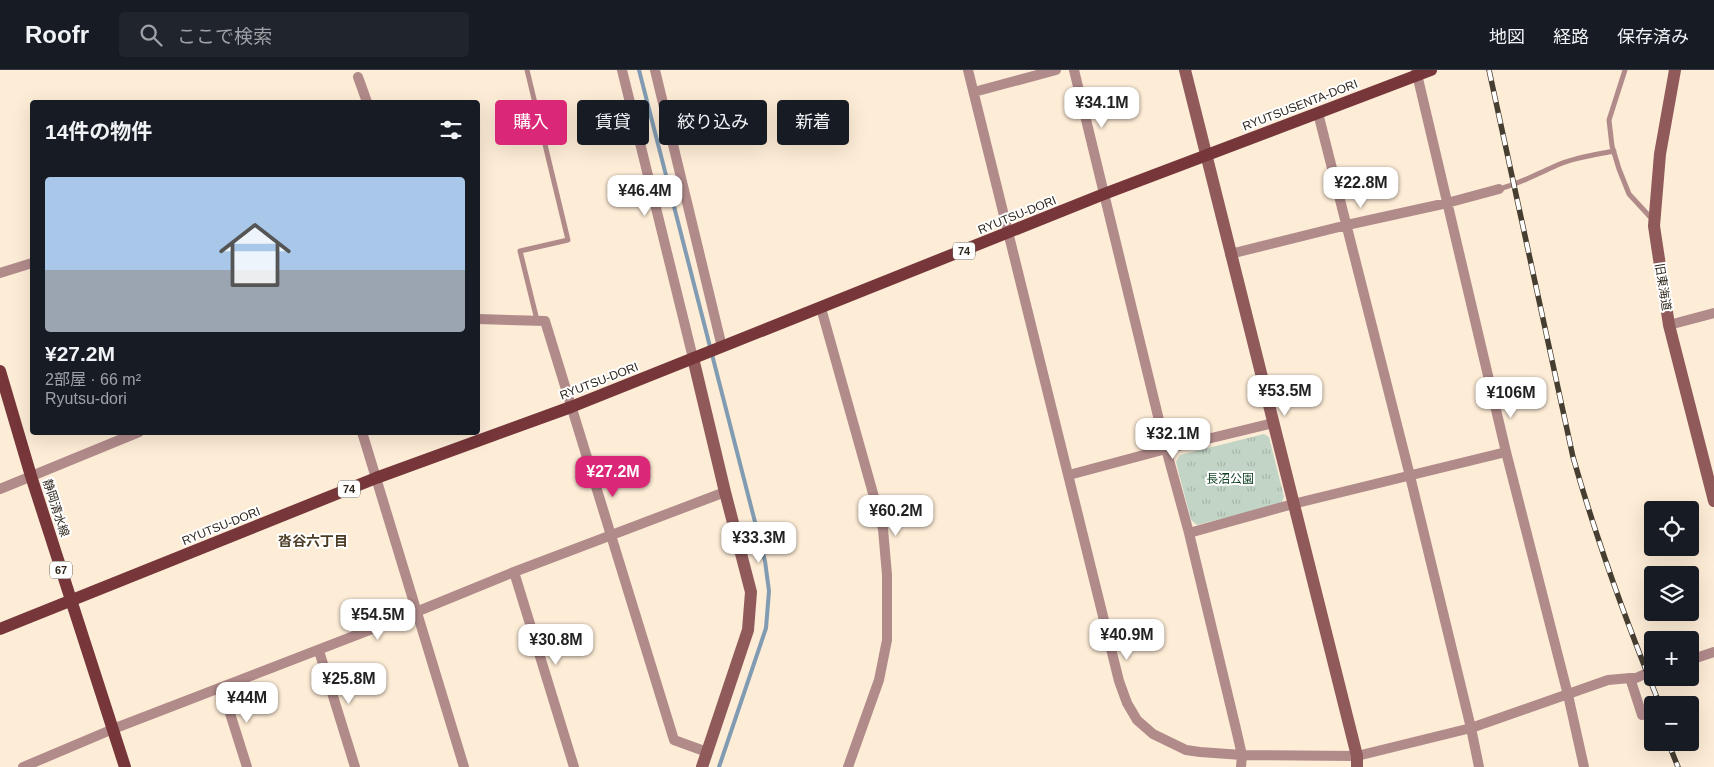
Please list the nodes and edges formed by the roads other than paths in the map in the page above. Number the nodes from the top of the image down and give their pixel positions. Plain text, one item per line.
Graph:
1 (527, 70) edge
2 (622, 70) edge
3 (655, 70) edge
4 (968, 70) edge
5 (1056, 70) edge
6 (1074, 70) edge
7 (1185, 70) edge
8 (1432, 70) edge
9 (1625, 70) edge
10 (1674, 70) edge
11 (1416, 73) edge
12 (358, 77) dead end
13 (974, 92) junction
14 (365, 100) edge
15 (1318, 113) junction
16 (1614, 151) junction
17 (1207, 155) junction
18 (1499, 189) joint
19 (1104, 194) junction
20 (1447, 203) junction
21 (1654, 222) junction
22 (1347, 225) junction
23 (1008, 234) junction
24 (1230, 254) junction
25 (30, 264) edge
26 (0, 273) edge
27 (821, 308) junction
28 (1714, 313) edge
29 (480, 319) edge
30 (537, 320) junction
31 (1669, 325) junction
32 (722, 347) junction
33 (696, 357) junction
34 (0, 371) edge
35 (571, 407) junction
36 (1273, 424) junction
37 (132, 435) edge
38 (363, 435) edge
39 (1166, 449) junction
40 (1506, 452) junction
41 (1710, 467) edge
42 (1069, 475) junction
43 (31, 476) junction
44 (1410, 476) junction
45 (376, 478) junction
46 (0, 489) edge
47 (725, 492) junction
48 (1714, 501) edge
49 (1293, 504) junction
50 (1189, 533) junction
51 (611, 536) junction
52 (514, 572) junction
53 (70, 601) junction
54 (416, 612) junction
55 (0, 629) edge
56 (319, 650) junction
57 (1714, 652) edge
58 (1699, 657) edge
59 (1644, 675) edge
60 (1630, 678) junction
61 (222, 688) junction
62 (1568, 695) junction
63 (1642, 715) dead end
64 (1471, 728) junction
65 (113, 729) junction
66 (707, 752) junction
67 (1242, 755) junction
68 (1357, 761) edge
69 (23, 767) edge
70 (125, 767) edge
71 (247, 767) edge
72 (355, 767) edge
73 (464, 767) edge
74 (574, 767) edge
75 (702, 767) edge
76 (848, 767) edge
77 (1241, 767) edge
78 (1479, 767) edge
79 (1584, 767) edge

1 - 30 lane
2 - 33 street
3 - 32 street
4 - 13 street
5 - 13 street
6 - 19 street
7 - 17 street
8 - 11 main road, RYUTSUSENTA-DORI / 74
9 - 16 lane
10 - 21 street, 旧東海道
11 - 15 main road, RYUTSUSENTA-DORI / 74
11 - 20 street
12 - 14 street
13 - 23 street
15 - 17 main road, RYUTSUSENTA-DORI / 74
15 - 22 street
16 - 18 lane
16 - 21 lane
17 - 19 main road, RYUTSU-DORI / 74
17 - 24 street
18 - 20 street
19 - 23 main road, RYUTSU-DORI / 74
19 - 39 street
20 - 22 street
20 - 40 street
21 - 31 street, 旧東海道
22 - 24 street
22 - 44 street
23 - 27 main road, RYUTSU-DORI / 74
23 - 42 street
24 - 36 street
25 - 26 street
27 - 32 main road, RYUTSU-DORI / 74
27 - 76 street
28 - 31 street
29 - 30 street
30 - 35 street
31 - 41 street, 旧東海道
32 - 33 main road, RYUTSU-DORI / 74
33 - 35 main road, RYUTSU-DORI / 74
33 - 47 street
34 - 43 main road, 静岡清水線 / 67
35 - 45 main road, RYUTSU-DORI / 74
35 - 51 street
36 - 39 street
36 - 49 street
37 - 43 street
38 - 45 street
39 - 42 street
39 - 50 street
40 - 44 street
40 - 62 street
41 - 48 street, 旧東海道
42 - 67 street
43 - 46 street
43 - 53 main road, 静岡清水線 / 67
44 - 49 street
44 - 64 street
45 - 53 main road, RYUTSU-DORI / 74
45 - 54 street
47 - 51 street
47 - 66 street
49 - 50 street
49 - 68 street
50 - 67 street
51 - 52 street
51 - 66 street
52 - 54 street
52 - 74 street
53 - 55 main road, RYUTSU-DORI / 74
53 - 65 main road, 静岡清水線 / 67
54 - 56 street
54 - 73 street
56 - 61 street
56 - 72 street
57 - 58 street
59 - 60 street
60 - 62 street
60 - 63 street
61 - 65 street
61 - 71 street
62 - 64 street
62 - 79 street
64 - 68 street
64 - 78 street
65 - 69 street
65 - 70 main road, 静岡清水線 / 67
66 - 75 street
67 - 68 street
67 - 77 street

